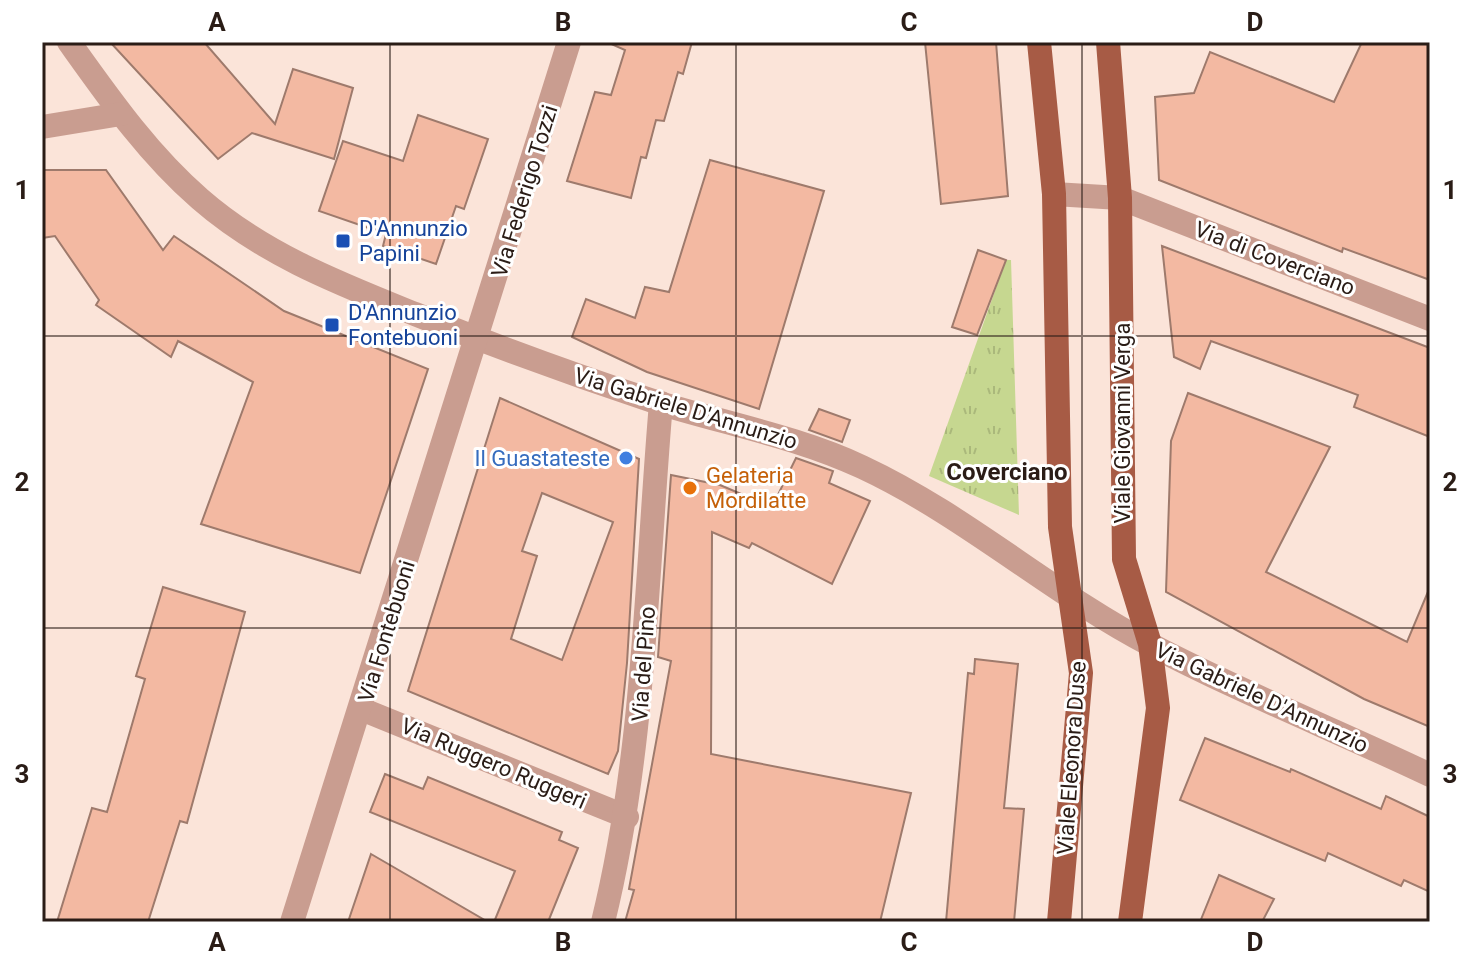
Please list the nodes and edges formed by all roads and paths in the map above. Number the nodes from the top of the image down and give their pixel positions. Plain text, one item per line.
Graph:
1 (69, 42) edge
2 (569, 42) edge
3 (1039, 42) edge
4 (1108, 42) edge
5 (121, 114) junction
6 (42, 127) edge
7 (1054, 194) junction
8 (1120, 198) junction
9 (1430, 319) edge
10 (477, 339) junction
11 (661, 403) junction
12 (1070, 594) junction
13 (1150, 644) junction
14 (361, 709) junction
15 (1430, 775) edge
16 (627, 817) junction
17 (292, 922) edge
18 (603, 922) edge
19 (1059, 922) edge
20 (1130, 922) edge

1 - 5 street, Via Gabriele D'Annunzio
2 - 10 street, Via Federigo Tozzi
3 - 7 main road
4 - 8 main road, Viale Giovanni Verga
5 - 6 street
5 - 10 street, Via Gabriele D'Annunzio
7 - 8 street
7 - 12 main road
8 - 9 street, Via di Coverciano
8 - 13 main road, Viale Giovanni Verga
10 - 11 street, Via Gabriele D'Annunzio
10 - 14 street, Via Fontebuoni
11 - 12 street, Via Gabriele D'Annunzio
11 - 16 street, Via del Pino
12 - 13 street, Via Gabriele D'Annunzio
12 - 19 main road, Viale Eleonora Duse
13 - 15 street, Via Gabriele D'Annunzio
13 - 20 main road
14 - 16 street, Via Ruggero Ruggeri
14 - 17 street, Via Fontebuoni
16 - 18 street, Via del Pino

